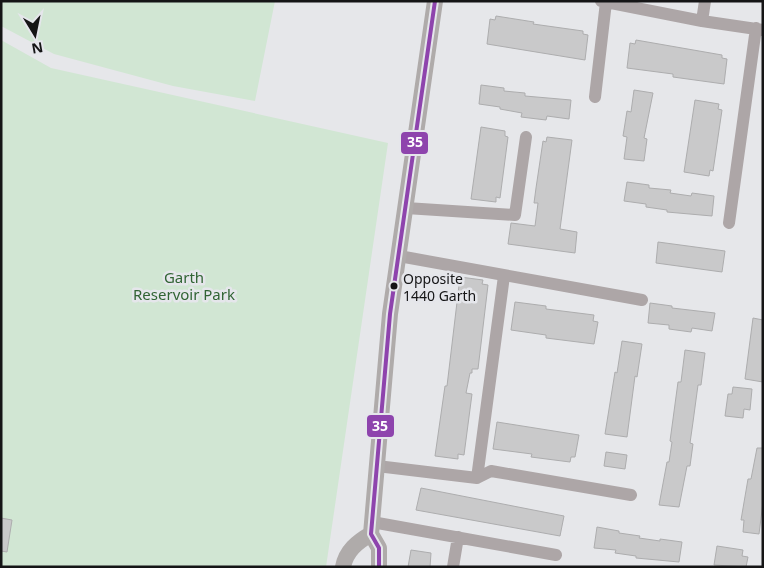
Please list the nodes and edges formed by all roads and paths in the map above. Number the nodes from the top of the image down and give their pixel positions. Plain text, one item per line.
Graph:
1 (435, 1) edge
2 (705, 1) edge
3 (603, 2) edge
4 (702, 21) junction
5 (759, 29) edge
6 (595, 97) dead end
7 (526, 136) dead end
8 (406, 208) junction
9 (729, 223) dead end
10 (398, 256) junction
11 (504, 276) junction
12 (642, 300) dead end
13 (377, 466) junction
14 (477, 478) junction
15 (630, 495) dead end
16 (371, 528) junction
17 (458, 537) junction
18 (556, 555) dead end
19 (343, 567) edge
20 (379, 567) edge
21 (453, 567) edge

1 - 8 main road
2 - 4 street
3 - 4 street
3 - 6 street
4 - 5 street
5 - 9 street
7 - 8 street
8 - 10 main road
10 - 11 street
10 - 13 main road
11 - 12 street
11 - 14 street
13 - 14 street
13 - 16 main road
14 - 15 street
16 - 17 street
16 - 19 main road
16 - 20 main road
17 - 18 street
17 - 21 street

